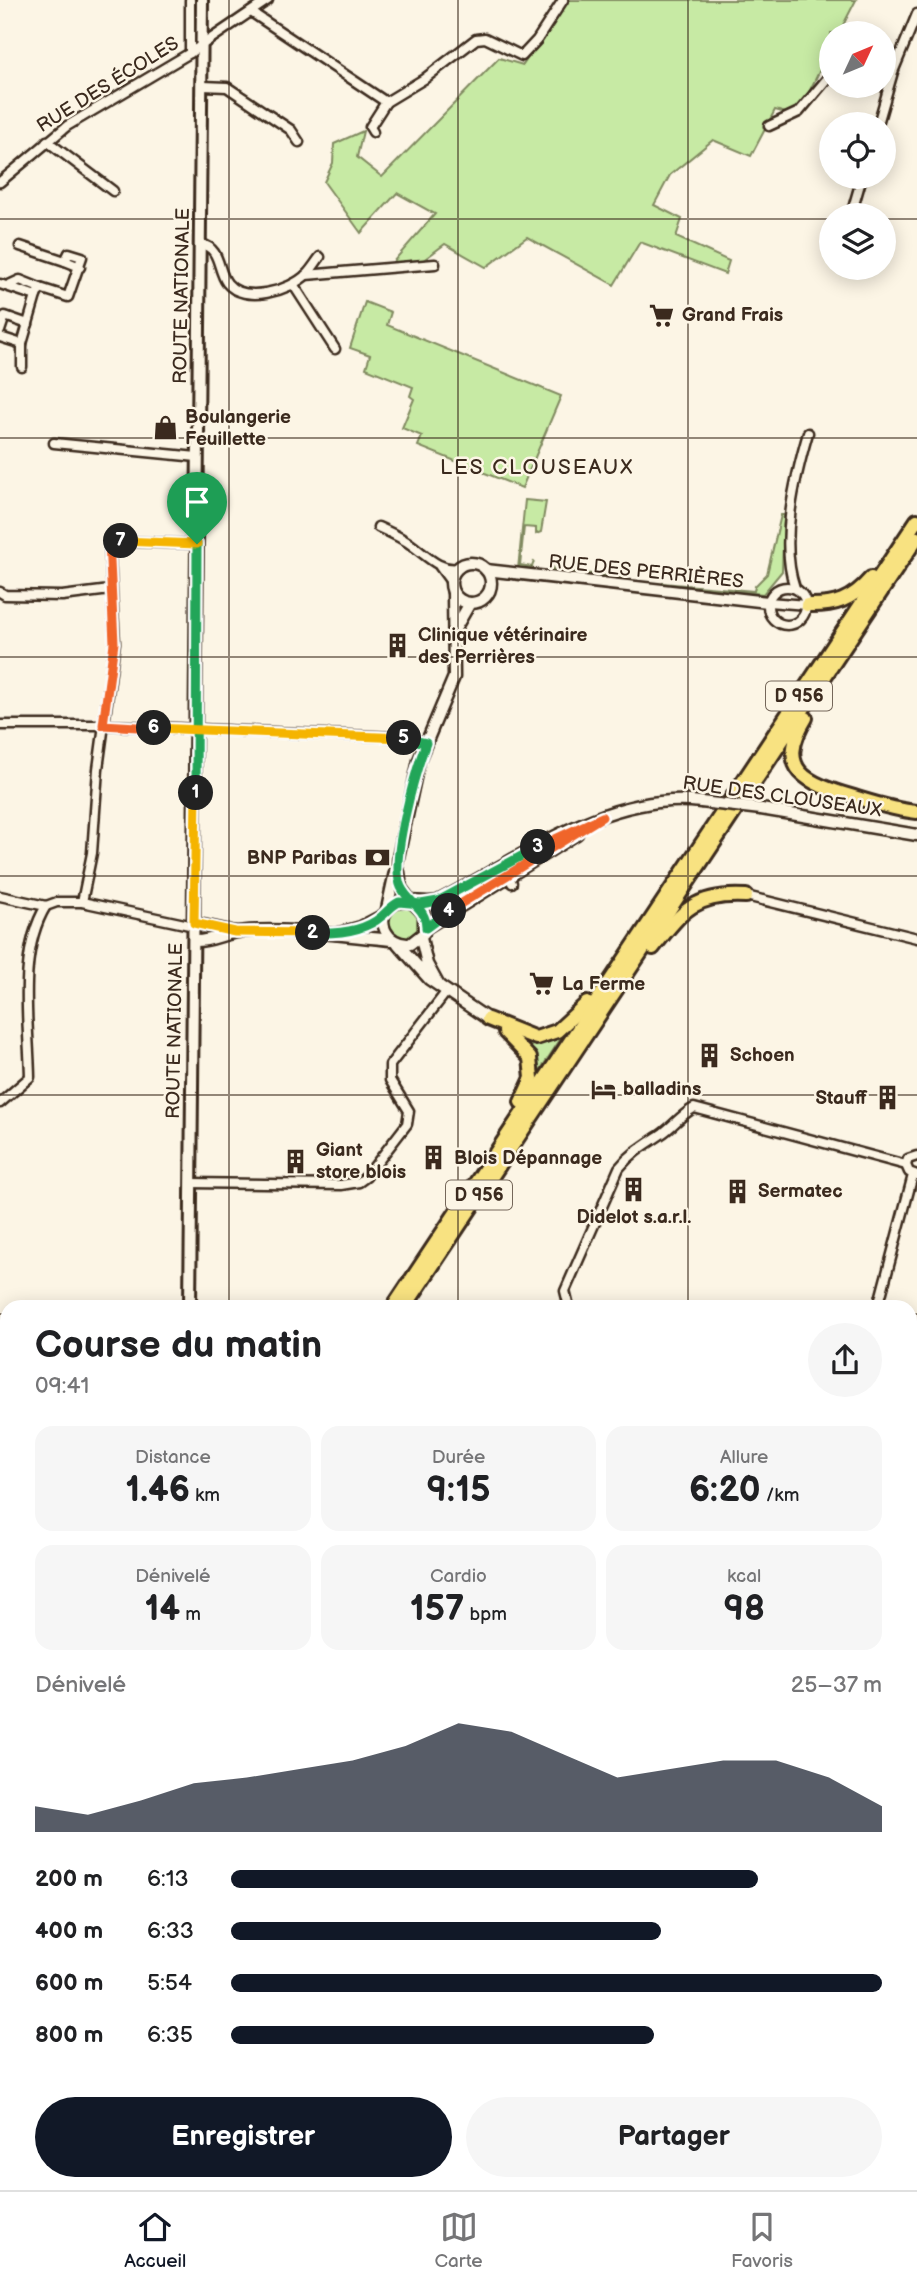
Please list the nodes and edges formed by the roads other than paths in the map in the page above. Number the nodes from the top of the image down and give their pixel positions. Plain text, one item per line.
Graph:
1 (190, 0) edge
2 (202, 0) edge
3 (268, 0) edge
4 (563, 0) edge
5 (251, 12) junction
6 (917, 14) edge
7 (202, 44) junction
8 (191, 53) junction
9 (896, 57) edge
10 (203, 86) junction
11 (819, 88) edge
12 (386, 102) junction
13 (769, 126) dead end
14 (373, 132) dead end
15 (47, 141) junction
16 (299, 142) dead end
17 (0, 182) edge
18 (113, 191) dead end
19 (201, 244) junction
20 (20, 246) dead end
21 (320, 257) dead end
22 (435, 264) dead end
23 (306, 275) junction
24 (293, 284) junction
25 (3, 285) edge
26 (38, 292) junction
27 (28, 324) junction
28 (0, 331) edge
29 (0, 337) edge
30 (22, 344) junction
31 (335, 349) dead end
32 (22, 367) dead end
33 (808, 433) dead end
34 (54, 443) dead end
35 (197, 457) junction
36 (917, 520) edge
37 (378, 527) dead end
38 (913, 535) edge
39 (197, 544) junction
40 (438, 564) junction
41 (789, 565) junction
42 (459, 568) junction
43 (486, 570) junction
44 (519, 576) junction
45 (491, 586) junction
46 (452, 587) junction
47 (781, 587) junction
48 (795, 588) junction
49 (110, 590) junction
50 (0, 592) edge
51 (470, 603) junction
52 (768, 603) junction
53 (807, 605) junction
54 (454, 633) junction
55 (811, 696) junction
56 (0, 725) edge
57 (103, 725) junction
58 (197, 731) junction
59 (426, 743) junction
60 (917, 812) edge
61 (917, 835) edge
62 (398, 867) junction
63 (513, 872) junction
64 (0, 896) edge
65 (746, 896) joint
66 (82, 902) junction
67 (413, 903) junction
68 (47, 906) junction
69 (386, 913) junction
70 (652, 918) junction
71 (194, 925) junction
72 (235, 932) junction
73 (423, 933) junction
74 (336, 934) junction
75 (917, 938) edge
76 (194, 941) junction
77 (394, 942) junction
78 (444, 989) junction
79 (608, 1002) junction
80 (488, 1019) junction
81 (0, 1104) edge
82 (506, 1136) junction
83 (917, 1156) edge
84 (906, 1165) junction
85 (915, 1175) edge
86 (191, 1183) junction
87 (190, 1300) edge
88 (398, 1300) edge
89 (410, 1300) edge
90 (567, 1300) edge
91 (880, 1300) edge

1 - 8 street
2 - 7 main road, ROUTE NATIONALE
3 - 5 street, RUE DES ÉCOLES
4 - 12 street
5 - 7 street, RUE DES ÉCOLES
5 - 12 street
6 - 9 street
7 - 8 street, RUE DES ÉCOLES
7 - 10 main road, ROUTE NATIONALE
8 - 15 street, RUE DES ÉCOLES
10 - 16 street
10 - 19 main road, ROUTE NATIONALE
11 - 13 street
12 - 14 street
15 - 17 street, RUE DES ÉCOLES
15 - 18 street
19 - 24 street
19 - 35 main road, ROUTE NATIONALE
20 - 26 street
21 - 23 street
22 - 23 street
23 - 24 street
24 - 31 street
25 - 26 street
26 - 27 street
27 - 28 street
27 - 30 street
29 - 30 street
30 - 32 street
33 - 41 street
34 - 35 street
35 - 39 main road, ROUTE NATIONALE
36 - 38 highway, D 956
37 - 40 street
38 - 53 highway
38 - 55 highway, D 956
38 - 70 highway, D 956
39 - 49 street
39 - 58 main road, ROUTE NATIONALE
40 - 42 street
40 - 46 street
41 - 47 street
41 - 48 street
42 - 43 street
42 - 46 street
43 - 44 street, RUE DES PERRIÈRES
43 - 45 street
44 - 45 street, RUE DES PERRIÈRES
44 - 52 street, RUE DES PERRIÈRES
45 - 51 street
46 - 51 street
46 - 54 street
47 - 48 street
47 - 52 street
48 - 53 street
49 - 50 street
49 - 57 street
51 - 54 street
52 - 53 street
52 - 53 street
54 - 59 street
55 - 60 highway, D 956
55 - 79 highway, D 956
56 - 57 street
57 - 58 street
57 - 66 street
58 - 59 street
58 - 71 main road, ROUTE NATIONALE
59 - 62 street
61 - 63 street, RUE DES CLOUSEAUX, bridge
62 - 67 street
62 - 69 street
63 - 67 street, RUE DES CLOUSEAUX
63 - 73 street, RUE DES CLOUSEAUX
64 - 68 street
65 - 75 street
65 - 79 highway, D 956
66 - 68 street
66 - 71 street
67 - 69 street
67 - 73 street
68 - 81 street
69 - 74 street
69 - 77 street
70 - 80 highway, D 956
70 - 82 highway, D 956
71 - 72 street
71 - 76 main road, ROUTE NATIONALE
72 - 74 street
72 - 76 street
73 - 77 street
73 - 78 street
74 - 77 street
76 - 86 main road, ROUTE NATIONALE
77 - 78 street
78 - 80 street
78 - 86 street
79 - 89 highway, D 956
80 - 82 highway, D 956
82 - 88 highway, D 956
83 - 84 street
84 - 85 street
84 - 90 street
85 - 91 street
86 - 87 main road, ROUTE NATIONALE

